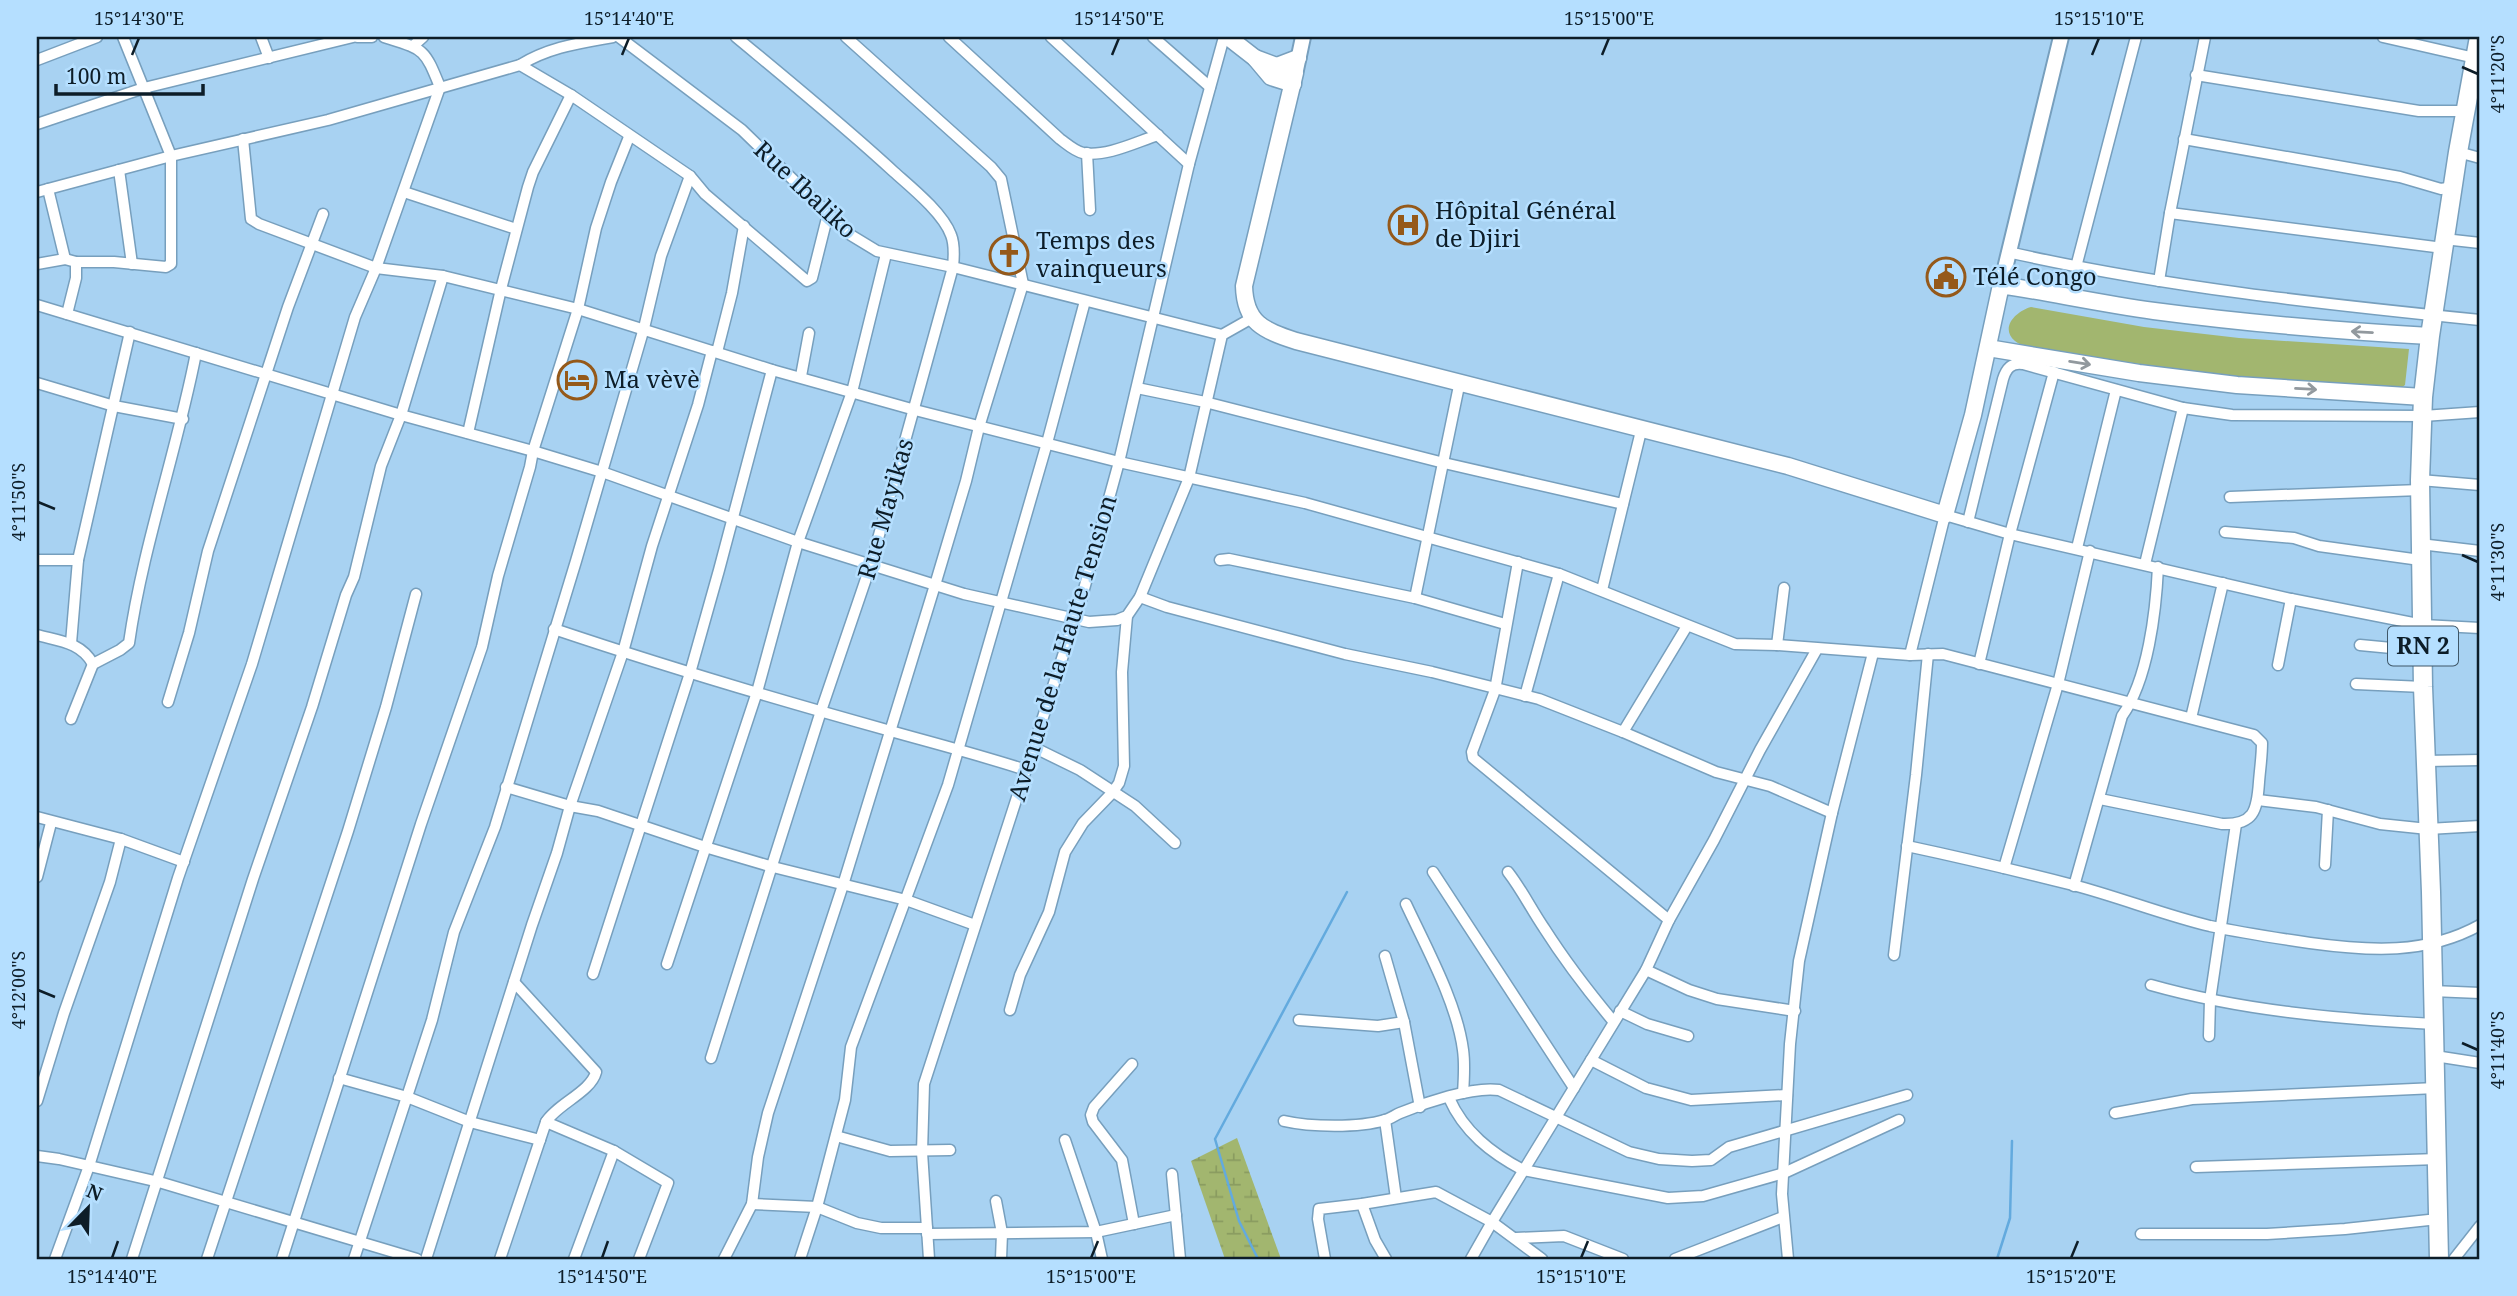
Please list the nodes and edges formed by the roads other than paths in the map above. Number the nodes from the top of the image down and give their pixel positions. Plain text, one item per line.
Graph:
1 (97, 37) edge
2 (123, 37) edge
3 (261, 37) edge
4 (355, 37) edge
5 (372, 37) edge
6 (384, 37) edge
7 (423, 37) edge
8 (613, 37) edge
9 (619, 37) edge
10 (736, 37) edge
11 (846, 37) edge
12 (949, 37) edge
13 (1051, 37) edge
14 (1153, 37) edge
15 (1226, 37) edge
16 (1303, 37) edge
17 (2061, 37) edge
18 (2136, 37) edge
19 (2204, 37) edge
20 (2383, 37) edge
21 (2479, 37) edge
22 (596, 38) edge
23 (413, 46) junction
24 (268, 58) junction
25 (2475, 58) junction
26 (37, 60) edge
27 (520, 65) junction
28 (1274, 72) junction
29 (1296, 72) junction
30 (2196, 75) junction
31 (440, 87) junction
32 (1210, 87) junction
33 (2475, 87) edge
34 (144, 88) junction
35 (570, 95) junction
36 (2466, 111) junction
37 (1287, 112) junction
38 (37, 124) edge
39 (1158, 135) junction
40 (629, 137) junction
41 (243, 139) junction
42 (2184, 139) junction
43 (2458, 152) junction
44 (1087, 153) junction
45 (172, 156) junction
46 (2480, 158) edge
47 (1189, 164) junction
48 (119, 170) junction
49 (690, 176) junction
50 (2453, 187) junction
51 (48, 189) junction
52 (37, 192) edge
53 (404, 192) junction
54 (1090, 210) dead end
55 (2170, 213) junction
56 (323, 214) dead end
57 (828, 214) junction
58 (744, 226) junction
59 (516, 229) junction
60 (313, 243) junction
61 (2480, 243) edge
62 (2444, 244) junction
63 (2008, 252) junction
64 (886, 254) junction
65 (65, 259) junction
66 (76, 262) junction
67 (37, 264) edge
68 (132, 264) junction
69 (953, 267) junction
70 (2076, 267) junction
71 (376, 268) junction
72 (443, 276) junction
73 (2159, 281) junction
74 (1023, 284) junction
75 (2001, 285) junction
76 (501, 289) junction
77 (1084, 301) junction
78 (37, 305) edge
79 (578, 309) junction
80 (67, 314) junction
81 (2433, 315) junction
82 (1153, 317) junction
83 (1252, 318) junction
84 (2480, 320) edge
85 (644, 328) junction
86 (130, 332) junction
87 (809, 333) dead end
88 (1222, 335) junction
89 (2430, 336) junction
90 (1988, 348) junction
91 (714, 352) junction
92 (196, 354) junction
93 (772, 370) junction
94 (2054, 372) junction
95 (265, 375) junction
96 (801, 376) junction
97 (1460, 382) junction
98 (37, 383) edge
99 (1137, 388) junction
100 (2116, 390) junction
101 (852, 392) junction
102 (332, 394) junction
103 (2423, 397) junction
104 (1205, 402) junction
105 (114, 406) junction
106 (2183, 408) junction
107 (915, 410) junction
108 (2480, 412) edge
109 (401, 415) junction
110 (2423, 416) junction
111 (183, 419) junction
112 (979, 427) junction
113 (1642, 428) junction
114 (468, 433) junction
115 (1047, 443) junction
116 (533, 451) junction
117 (1119, 462) junction
118 (1444, 463) junction
119 (602, 472) junction
120 (1189, 478) junction
121 (2420, 485) junction
122 (2480, 485) edge
123 (668, 497) junction
124 (2230, 497) dead end
125 (1623, 504) junction
126 (1945, 515) junction
127 (733, 519) junction
128 (1968, 522) junction
129 (2225, 532) dead end
130 (2010, 534) junction
131 (1429, 538) junction
132 (799, 542) junction
133 (2077, 548) junction
134 (2090, 551) junction
135 (2480, 551) edge
136 (2420, 552) junction
137 (37, 560) edge
138 (78, 560) junction
139 (1220, 560) dead end
140 (1518, 562) junction
141 (871, 564) junction
142 (2145, 564) junction
143 (2158, 568) junction
144 (1559, 573) junction
145 (2223, 583) junction
146 (935, 584) junction
147 (1784, 588) dead end
148 (1602, 590) junction
149 (416, 594) dead end
150 (1140, 597) junction
151 (1415, 598) junction
152 (2291, 599) junction
153 (999, 602) junction
154 (1127, 616) junction
155 (1074, 620) junction
156 (1505, 624) junction
157 (2423, 625) junction
158 (1687, 626) junction
159 (2480, 628) edge
160 (554, 629) junction
161 (37, 635) edge
162 (71, 643) junction
163 (1777, 645) junction
164 (2360, 645) dead end
165 (1817, 649) junction
166 (2423, 651) junction
167 (623, 652) junction
168 (1873, 653) junction
169 (1927, 654) junction
170 (1910, 655) junction
171 (93, 664) junction
172 (1979, 664) junction
173 (2278, 665) dead end
174 (690, 673) junction
175 (2058, 684) junction
176 (2356, 684) dead end
177 (2423, 687) junction
178 (1495, 690) junction
179 (757, 692) junction
180 (1525, 696) junction
181 (168, 702) dead end
182 (2132, 702) junction
183 (821, 711) junction
184 (2191, 718) junction
185 (71, 719) dead end
186 (889, 731) junction
187 (1623, 732) junction
188 (1033, 747) junction
189 (958, 748) junction
190 (2480, 760) edge
191 (2426, 761) junction
192 (1026, 770) junction
193 (1745, 779) junction
194 (506, 787) junction
195 (1112, 793) junction
196 (2100, 799) junction
197 (2258, 800) junction
198 (570, 806) junction
199 (2328, 810) junction
200 (1832, 813) junction
201 (37, 817) edge
202 (51, 822) junction
203 (2236, 824) junction
204 (641, 826) junction
205 (2480, 826) edge
206 (2428, 829) junction
207 (121, 839) junction
208 (1175, 843) dead end
209 (1907, 846) junction
210 (705, 847) junction
211 (184, 862) junction
212 (2325, 865) dead end
213 (773, 867) junction
214 (2004, 868) junction
215 (1433, 872) dead end
216 (1508, 872) dead end
217 (37, 877) edge
218 (843, 885) junction
219 (2074, 886) junction
220 (906, 900) junction
221 (1406, 904) dead end
222 (1669, 920) junction
223 (975, 925) junction
224 (2480, 925) edge
225 (2221, 928) junction
226 (2432, 945) junction
227 (1894, 955) dead end
228 (1385, 956) dead end
229 (667, 964) dead end
230 (1646, 970) junction
231 (593, 974) dead end
232 (514, 982) junction
233 (2151, 985) dead end
234 (2432, 991) junction
235 (2480, 993) edge
236 (2210, 1000) junction
237 (1010, 1010) dead end
238 (1795, 1011) junction
239 (1620, 1012) junction
240 (1299, 1020) dead end
241 (1613, 1021) junction
242 (1404, 1022) junction
243 (2434, 1024) junction
244 (1688, 1036) dead end
245 (2209, 1036) dead end
246 (2435, 1056) junction
247 (711, 1058) dead end
248 (1591, 1060) junction
249 (2480, 1063) edge
250 (1132, 1064) dead end
251 (339, 1078) junction
252 (1574, 1088) junction
253 (2435, 1088) junction
254 (1463, 1093) junction
255 (1787, 1094) junction
256 (1907, 1095) dead end
257 (407, 1097) junction
258 (1449, 1098) junction
259 (37, 1101) edge
260 (1420, 1107) junction
261 (2115, 1113) dead end
262 (1556, 1117) junction
263 (1385, 1120) junction
264 (1283, 1121) dead end
265 (1899, 1121) dead end
266 (470, 1122) junction
267 (546, 1122) junction
268 (1787, 1130) junction
269 (836, 1136) junction
270 (540, 1140) junction
271 (1065, 1140) dead end
272 (950, 1150) dead end
273 (614, 1152) junction
274 (922, 1152) junction
275 (37, 1156) edge
276 (2438, 1159) junction
277 (89, 1166) junction
278 (2196, 1167) dead end
279 (1523, 1170) junction
280 (1784, 1173) junction
281 (1172, 1174) dead end
282 (159, 1182) junction
283 (1396, 1198) junction
284 (996, 1201) dead end
285 (226, 1202) junction
286 (752, 1203) junction
287 (1362, 1204) junction
288 (817, 1207) junction
289 (1176, 1215) junction
290 (1783, 1217) junction
291 (2438, 1219) junction
292 (293, 1222) junction
293 (1492, 1222) junction
294 (1134, 1224) junction
295 (2480, 1226) edge
296 (927, 1231) junction
297 (1096, 1232) junction
298 (1002, 1233) junction
299 (2141, 1234) dead end
300 (1516, 1238) junction
301 (360, 1242) junction
302 (55, 1259) edge
303 (132, 1259) edge
304 (207, 1259) edge
305 (282, 1259) edge
306 (354, 1259) edge
307 (417, 1259) edge
308 (426, 1259) edge
309 (499, 1259) edge
310 (574, 1259) edge
311 (639, 1259) edge
312 (724, 1259) edge
313 (800, 1259) edge
314 (929, 1259) edge
315 (1001, 1259) edge
316 (1102, 1259) edge
317 (1180, 1259) edge
318 (1325, 1259) edge
319 (1386, 1259) edge
320 (1471, 1259) edge
321 (1542, 1259) edge
322 (1623, 1259) edge
323 (1675, 1259) edge
324 (1788, 1259) edge
325 (2439, 1259) edge
326 (2454, 1259) edge

1 - 26 street
2 - 34 street
3 - 24 street
4 - 5 street
4 - 24 street
6 - 23 street
7 - 23 street
8 - 22 street
9 - 57 street, Rue Ibaliko
10 - 69 street, Rue Mayikas
11 - 74 street
12 - 44 street
13 - 39 street
14 - 32 street
15 - 28 main road
15 - 32 street, Avenue de la Haute Tension
16 - 29 street
17 - 63 street
18 - 70 street
19 - 30 street
20 - 25 street
21 - 25 highway, RN 2
22 - 27 street
23 - 31 street
24 - 34 street
25 - 33 highway, RN 2
27 - 31 street
27 - 35 street
28 - 29 main road
28 - 29 main road
28 - 37 main road
29 - 37 main road
30 - 36 street
30 - 42 street
31 - 41 street
31 - 53 street
32 - 47 street, Avenue de la Haute Tension
33 - 36 highway, RN 2
34 - 38 street
34 - 45 street
35 - 40 street
35 - 59 street
36 - 43 highway, RN 2
37 - 83 main road
39 - 44 street
39 - 47 street
40 - 49 street
40 - 79 street
41 - 45 street
41 - 60 street
42 - 50 street
42 - 55 street
43 - 46 street
43 - 50 highway, RN 2
44 - 54 street
45 - 48 street
45 - 68 street
47 - 82 street, Avenue de la Haute Tension
48 - 51 street
48 - 68 street
49 - 58 street
49 - 85 street
50 - 62 highway, RN 2
51 - 52 street
51 - 65 street
53 - 59 street
53 - 71 street
55 - 62 street
55 - 73 street
56 - 60 street
57 - 58 street
57 - 64 street, Rue Ibaliko
58 - 91 street
59 - 76 street
60 - 71 street
60 - 95 street
61 - 62 street
62 - 81 highway, RN 2
63 - 70 street
63 - 75 street
64 - 69 street, Rue Ibaliko
64 - 101 street
65 - 66 street
65 - 67 street
66 - 68 street
66 - 80 street
69 - 74 street, Rue Ibaliko
69 - 107 street, Rue Mayikas
70 - 73 street
71 - 72 street
71 - 102 street
72 - 76 street
72 - 109 street
73 - 81 street
74 - 77 street, Rue Ibaliko
74 - 112 street
89 -> 75 main road
75 - 90 main road
76 - 79 street
76 - 114 street
77 - 82 street, Rue Ibaliko
77 - 115 street
78 - 80 street
79 - 85 street
79 - 116 street
80 - 86 street
81 - 84 street
81 - 89 highway, RN 2
82 - 88 street, Rue Ibaliko
82 - 99 street, Avenue de la Haute Tension
83 - 88 street
83 - 97 main road
85 - 91 street
85 - 119 street
86 - 92 street
86 - 105 street
87 - 96 street
88 - 104 street
89 - 103 highway, RN 2
90 -> 103 main road
90 - 126 main road
91 - 93 street
91 - 123 street
92 - 95 street
92 - 111 street
93 - 96 street
93 - 127 street
94 - 100 street
94 - 128 street
94 - 130 street
95 - 102 street
95 - 181 street
96 - 101 street
97 - 113 main road
97 - 118 street
98 - 105 street
99 - 104 street
99 - 117 street, Avenue de la Haute Tension
100 - 106 street
100 - 133 street
101 - 107 street
101 - 132 street
102 - 109 street
102 - 211 street
103 - 110 highway, RN 2
104 - 118 street
104 - 120 street
105 - 111 street
105 - 138 street
106 - 110 street
106 - 142 street
107 - 112 street
107 - 141 street, Rue Mayikas
108 - 110 street
109 - 114 street
109 - 282 street
110 - 121 highway, RN 2
111 - 171 street
112 - 115 street
112 - 146 street
113 - 125 street
113 - 126 main road
114 - 116 street
115 - 117 street
115 - 153 street
116 - 119 street
116 - 251 street
117 - 120 street
117 - 155 street, Avenue de la Haute Tension
118 - 125 street
118 - 131 street
119 - 123 street
119 - 160 street
120 - 131 street
120 - 150 street
121 - 122 street
121 - 124 street
121 - 136 highway, RN 2
123 - 127 street
123 - 167 street
125 - 148 street
126 - 128 street
126 - 170 street
127 - 132 street
127 - 174 street
128 - 130 street
129 - 136 street
130 - 133 street
130 - 172 street
131 - 140 street
131 - 151 street
132 - 141 street
132 - 179 street
133 - 134 street
134 - 142 street
134 - 175 street
135 - 136 street
136 - 157 highway, RN 2
137 - 138 street
138 - 162 street
139 - 151 street
140 - 144 street
140 - 156 street
141 - 146 street
141 - 183 street, Rue Mayikas
142 - 143 street
143 - 145 street
143 - 182 street
144 - 148 street
144 - 180 street
145 - 152 street
145 - 184 street
146 - 153 street
146 - 186 street
147 - 163 street
148 - 158 street
149 - 285 street
150 - 154 street
150 - 178 street
151 - 156 street
152 - 157 street
152 - 173 street
153 - 155 street
153 - 189 street
154 - 155 street
154 - 195 street
155 - 188 street, Avenue de la Haute Tension
156 - 178 street
157 - 159 street
157 - 166 highway, RN 2
158 - 163 street
158 - 187 street
160 - 167 street
160 - 194 street
161 - 162 street
162 - 171 street
163 - 165 street
164 - 166 street
165 - 168 street
165 - 193 street
166 - 177 highway, RN 2
167 - 174 street
167 - 198 street
168 - 170 street
168 - 200 street
169 - 170 street
169 - 172 street
169 - 209 street
171 - 185 street
172 - 175 street
174 - 179 street
174 - 204 street
175 - 182 street
175 - 214 street
176 - 177 street
177 - 191 highway, RN 2
178 - 180 street
178 - 222 street
179 - 183 street
179 - 210 street
180 - 187 street
182 - 184 street
182 - 196 street
183 - 186 street
183 - 213 street, Rue Mayikas
184 - 197 street
186 - 189 street
186 - 218 street
187 - 193 street
188 - 192 street, Avenue de la Haute Tension
188 - 195 street
189 - 192 street
189 - 220 street
190 - 191 street
191 - 206 highway, RN 2
192 - 223 street, Avenue de la Haute Tension
193 - 200 street
193 - 222 street
194 - 198 street
194 - 257 street
195 - 208 street
195 - 237 street
196 - 203 street
196 - 219 street
197 - 199 street
197 - 203 street
198 - 204 street
198 - 232 street
199 - 206 street
199 - 212 street
200 - 238 street
201 - 202 street
202 - 207 street
202 - 217 street
203 - 225 street
204 - 210 street
204 - 231 street
205 - 206 street
206 - 226 highway, RN 2
207 - 211 street
207 - 259 street
209 - 214 street
209 - 227 street
210 - 213 street
210 - 229 street
211 - 277 street
213 - 218 street
213 - 247 street, Rue Mayikas
214 - 219 street
215 - 252 street
216 - 241 street
218 - 220 street
218 - 286 street
219 - 225 street
220 - 223 street
220 - 269 street
221 - 254 street
222 - 230 street
223 - 274 street, Avenue de la Haute Tension
224 - 226 street
225 - 226 street
225 - 236 street
226 - 234 highway, RN 2
228 - 242 street
230 - 238 street
230 - 239 street
232 - 266 street
232 - 267 street
233 - 236 street
234 - 235 street
234 - 243 highway, RN 2
236 - 243 street
236 - 245 street
238 - 255 street
239 - 241 street
239 - 244 street
240 - 242 street
241 - 248 street
242 - 260 street
243 - 246 highway, RN 2
246 - 249 street
246 - 253 highway, RN 2
248 - 252 street
248 - 255 street
250 - 294 street
251 - 257 street
251 - 292 street
252 - 262 street
253 - 261 street
253 - 276 highway, RN 2
254 - 258 street
254 - 262 street
255 - 268 street
256 - 268 street
257 - 266 street
257 - 301 street
258 - 260 street
258 - 279 street
260 - 263 street
262 - 268 street
262 - 279 street
263 - 264 street
263 - 283 street
265 - 280 street
266 - 270 street
266 - 308 street
267 - 270 street
267 - 273 street
268 - 280 street
269 - 274 street
269 - 288 street
270 - 309 street
271 - 297 street
272 - 274 street
273 - 310 street
273 - 311 street
274 - 296 street, Avenue de la Haute Tension
275 - 277 street
276 - 278 street
276 - 291 highway, RN 2
277 - 282 street
277 - 302 street
279 - 280 street
279 - 293 street
280 - 290 street
281 - 289 street
282 - 285 street
282 - 303 street
283 - 287 street
283 - 293 street
284 - 298 street
285 - 292 street
285 - 304 street
286 - 288 street
286 - 312 street
287 - 318 street
287 - 319 street
288 - 296 street
288 - 313 street
289 - 294 street
289 - 317 street
290 - 323 street
290 - 324 street
291 - 299 street
291 - 325 highway, RN 2
292 - 301 street
292 - 305 street
293 - 300 street
293 - 320 street
294 - 297 street
295 - 326 street
296 - 298 street
296 - 314 street, Avenue de la Haute Tension
297 - 298 street
297 - 316 street
298 - 315 street
300 - 321 street
300 - 322 street
301 - 306 street
301 - 307 street

